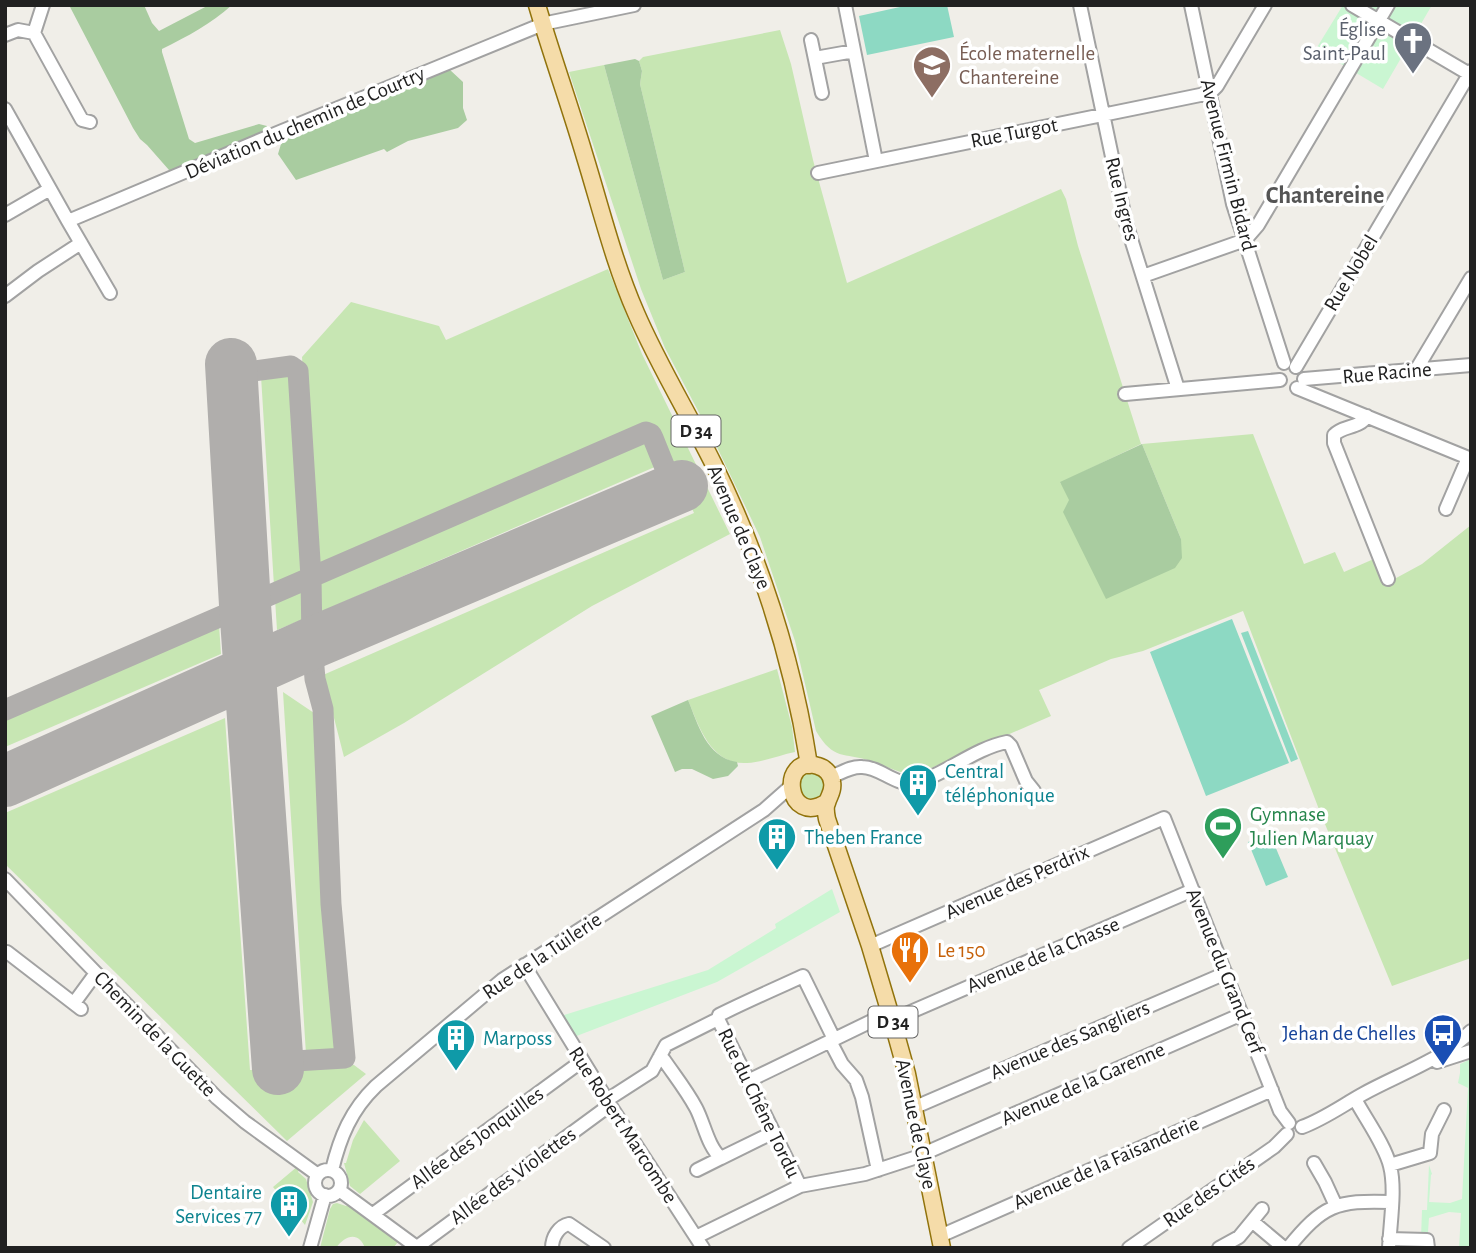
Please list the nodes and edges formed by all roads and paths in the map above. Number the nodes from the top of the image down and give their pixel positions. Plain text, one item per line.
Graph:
1 (43, 5) edge
2 (537, 5) edge
3 (542, 5) edge
4 (634, 5) edge
5 (845, 5) edge
6 (1080, 5) edge
7 (1191, 5) edge
8 (1265, 5) edge
9 (1352, 5) edge
10 (1388, 5) edge
11 (1379, 21) junction
12 (545, 24) junction
13 (34, 33) junction
14 (5, 35) edge
15 (811, 40) dead end
16 (854, 51) junction
17 (815, 58) junction
18 (1470, 74) edge
19 (822, 93) dead end
20 (1210, 93) junction
21 (5, 109) edge
22 (1103, 116) junction
23 (90, 122) dead end
24 (876, 161) junction
25 (818, 173) dead end
26 (50, 189) junction
27 (5, 215) edge
28 (68, 221) junction
29 (1245, 240) junction
30 (81, 243) junction
31 (1143, 276) junction
32 (1471, 278) edge
33 (110, 293) dead end
34 (5, 296) edge
35 (1290, 365) junction
36 (1471, 365) edge
37 (1416, 370) junction
38 (1280, 380) junction
39 (1302, 383) junction
40 (1178, 389) junction
41 (1125, 394) dead end
42 (1367, 416) junction
43 (1470, 459) edge
44 (1446, 509) dead end
45 (1388, 579) dead end
46 (809, 765) junction
47 (831, 777) junction
48 (790, 787) junction
49 (1034, 791) dead end
50 (827, 802) junction
51 (804, 805) junction
52 (764, 810) junction
53 (1164, 818) joint
54 (5, 879) edge
55 (1193, 890) junction
56 (870, 946) junction
57 (7, 952) dead end
58 (524, 965) junction
59 (1226, 972) junction
60 (96, 973) junction
61 (1242, 1014) junction
62 (887, 1018) junction
63 (718, 1019) junction
64 (1471, 1031) edge
65 (832, 1040) junction
66 (1471, 1051) edge
67 (660, 1056) junction
68 (582, 1061) junction
69 (1423, 1064) junction
70 (748, 1080) junction
71 (1272, 1090) junction
72 (1355, 1099) junction
73 (609, 1103) junction
74 (913, 1108) junction
75 (1444, 1110) dead end
76 (1292, 1128) junction
77 (774, 1132) junction
78 (919, 1156) junction
79 (721, 1158) junction
80 (1314, 1163) dead end
81 (1390, 1165) junction
82 (332, 1170) junction
83 (698, 1170) dead end
84 (878, 1170) junction
85 (318, 1175) junction
86 (800, 1186) junction
87 (339, 1190) junction
88 (324, 1195) junction
89 (1391, 1202) junction
90 (1336, 1206) junction
91 (1262, 1209) dead end
92 (373, 1214) junction
93 (1252, 1222) junction
94 (699, 1243) edge
95 (1389, 1243) edge
96 (939, 1244) edge
97 (417, 1247) edge
98 (310, 1248) edge
99 (552, 1248) edge
100 (604, 1248) edge
101 (1129, 1248) edge
102 (1219, 1248) edge
103 (1286, 1248) edge
104 (1428, 1248) edge

1 - 13 street
2 - 12 main road, Avenue de Claye / D 34
3 - 12 main road, Avenue de Claye / D 34
4 - 12 street, Déviation du chemin de Courtry
5 - 16 street
6 - 22 street, Rue Ingres
7 - 20 street, Avenue Firmin Bidard
8 - 20 street
9 - 11 street
10 - 11 street
11 - 18 street
11 - 29 street
12 - 28 street, Déviation du chemin de Courtry
12 - 46 main road, Avenue de Claye / D 34
13 - 14 street
13 - 23 street
15 - 17 street
16 - 17 street
16 - 24 street
17 - 19 street
18 - 35 street, Rue Nobel
20 - 22 street, Rue Turgot
20 - 29 street, Avenue Firmin Bidard
21 - 26 street
22 - 24 street, Rue Turgot
22 - 31 street, Rue Ingres
24 - 25 street, Rue Turgot
26 - 27 street
26 - 28 street
28 - 30 street
29 - 31 street
29 - 35 street, Avenue Firmin Bidard
30 - 33 street
30 - 34 street
31 - 40 street, Rue Ingres
32 - 37 street
35 - 38 street
35 - 39 street
36 - 37 street, Rue Racine
37 - 39 street, Rue Racine
38 - 39 street
38 - 40 street
39 - 42 street
40 - 41 street
42 - 43 street
42 - 45 street
43 - 44 street
46 - 47 main road
46 - 48 main road
47 - 49 street
47 - 50 main road, Avenue de Claye
48 - 51 main road, Avenue de Claye
48 - 52 street, Rue de la Tuilerie
50 - 51 main road
50 - 56 main road, Avenue de Claye / D 34
51 - 52 street, Rue de la Tuilerie
51 - 62 main road, Avenue de Claye / D 34
52 - 58 street, Rue de la Tuilerie
53 - 55 street, Avenue du Grand Cerf
53 - 56 street, Avenue des Perdrix
54 - 60 street, Chemin de la Guette
55 - 59 street, Avenue du Grand Cerf
55 - 62 street, Avenue de la Chasse
56 - 62 main road, Avenue de Claye / D 34
57 - 60 street
58 - 68 street, Rue Robert Marcombe
58 - 82 street, Rue de la Tuilerie
59 - 61 street, Avenue du Grand Cerf
59 - 74 street, Avenue des Sangliers
60 - 85 street, Chemin de la Guette
61 - 71 street, Avenue du Grand Cerf
61 - 78 street, Avenue de la Garenne
62 - 65 street, Avenue de la Chasse
62 - 74 main road, Avenue de Claye / D 34
62 - 78 main road, Avenue de Claye / D 34
63 - 65 street, Allée des Violettes
63 - 67 street, Allée des Violettes
63 - 70 street, Rue du Chêne Tordu
64 - 69 street, Rue des Cités
65 - 70 street, Avenue de la Chasse
65 - 84 street
66 - 69 street, Rue des Cités
67 - 73 street, Allée des Violettes
67 - 79 street
68 - 73 street, Rue Robert Marcombe
68 - 92 street, Allée des Jonquilles
69 - 72 street, Rue des Cités
70 - 77 street, Rue du Chêne Tordu
71 - 76 street, Avenue du Grand Cerf
71 - 96 street, Avenue de la Faisanderie
72 - 76 street, Rue des Cités
72 - 81 street
73 - 94 street, Rue Robert Marcombe
73 - 97 street, Allée des Violettes
74 - 78 main road, Avenue de Claye / D 34
75 - 81 street
76 - 101 street, Rue des Cités
77 - 79 street
77 - 86 street, Rue du Chêne Tordu
78 - 84 street, Avenue de la Garenne
78 - 96 main road, Avenue de Claye / D 34
79 - 83 street
80 - 90 street
81 - 89 street
82 - 85 street
82 - 87 street
84 - 86 street, Avenue de la Garenne
85 - 88 street
86 - 94 street, Avenue de la Garenne
87 - 88 street
87 - 92 street
88 - 98 street
89 - 90 street
89 - 95 street
90 - 103 street
91 - 93 street
92 - 97 street
93 - 102 street
93 - 103 street
95 - 104 street
99 - 100 street

